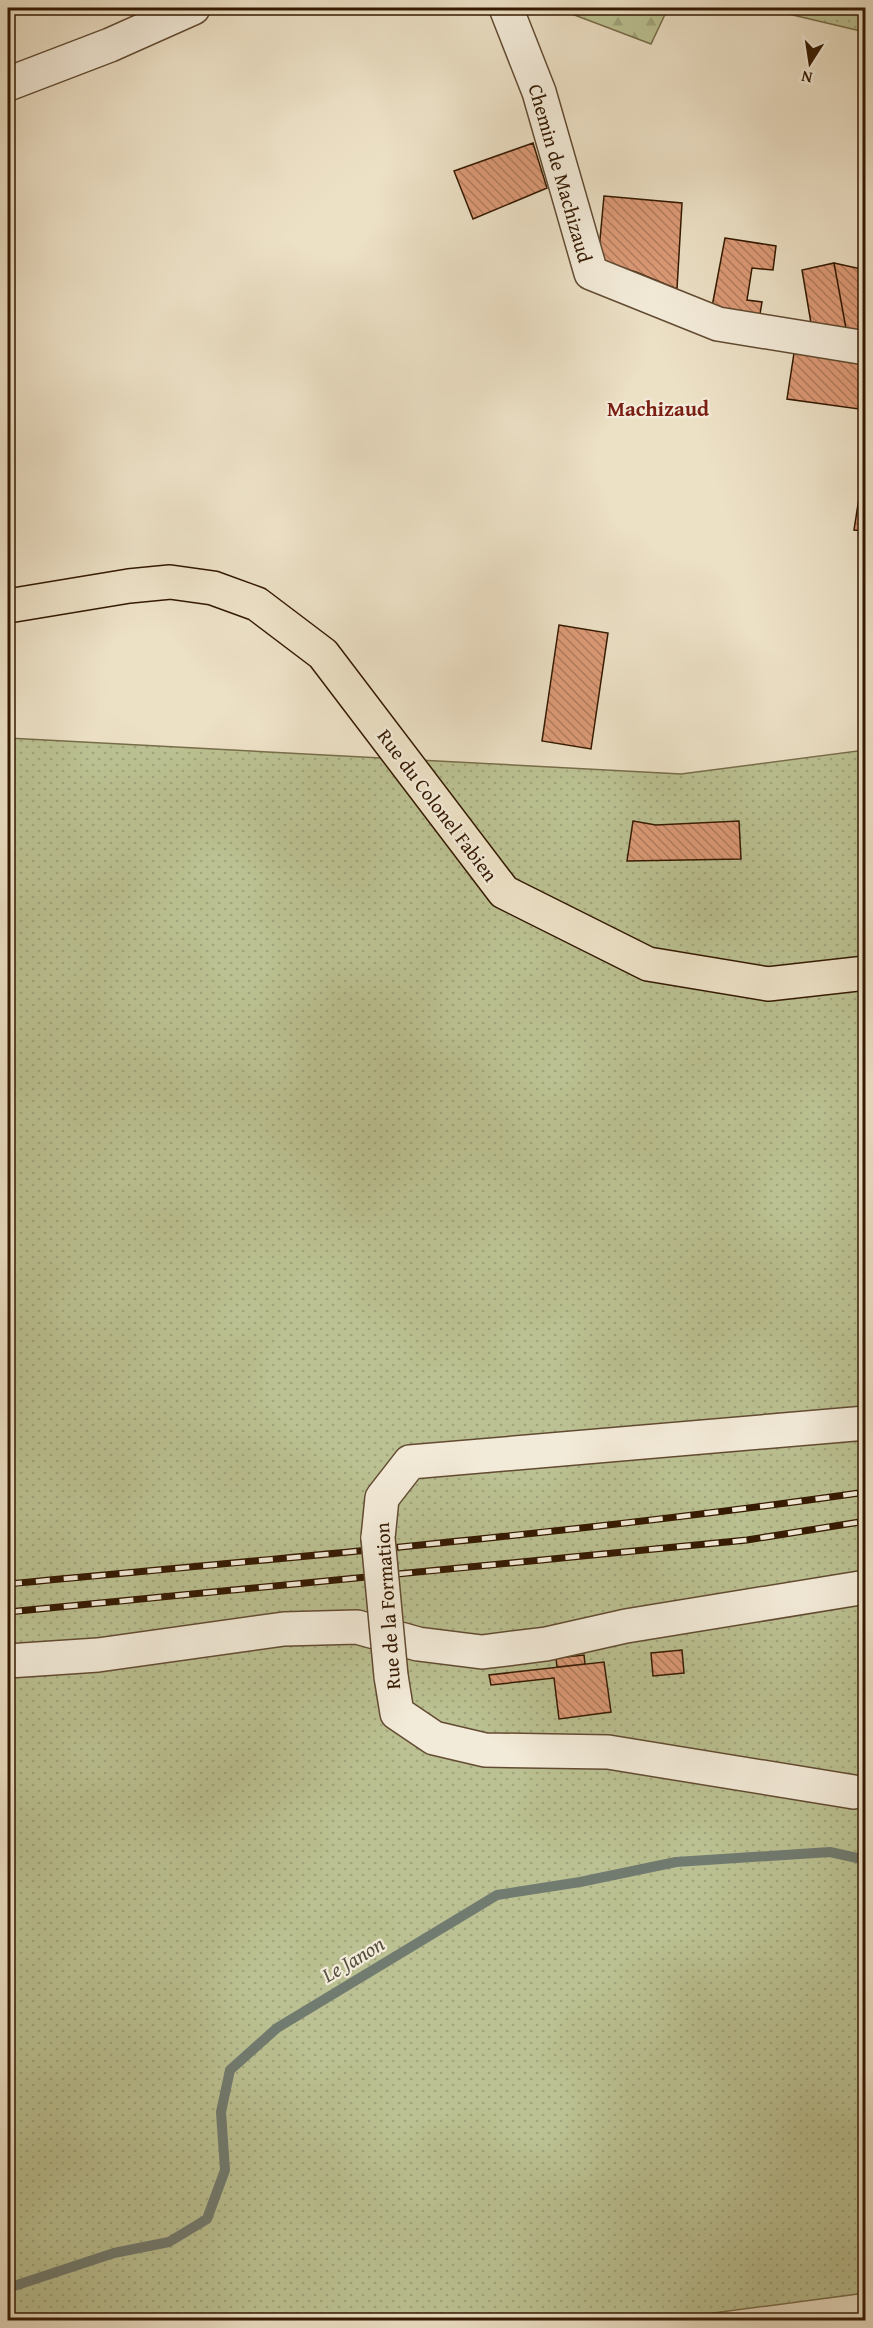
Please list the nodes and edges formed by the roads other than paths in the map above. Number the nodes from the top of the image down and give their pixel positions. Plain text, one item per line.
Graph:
1 (193, 8) edge
2 (506, 8) edge
3 (8, 84) edge
4 (866, 348) edge
5 (8, 606) edge
6 (866, 973) edge
7 (866, 1423) edge
8 (866, 1587) edge
9 (8, 1661) edge
10 (854, 1792) dead end

1 - 3 street
2 - 4 street, Chemin de Machizaud
5 - 6 main road, Rue du Colonel Fabien
7 - 10 street, Rue de la Formation, bridge
8 - 9 street

